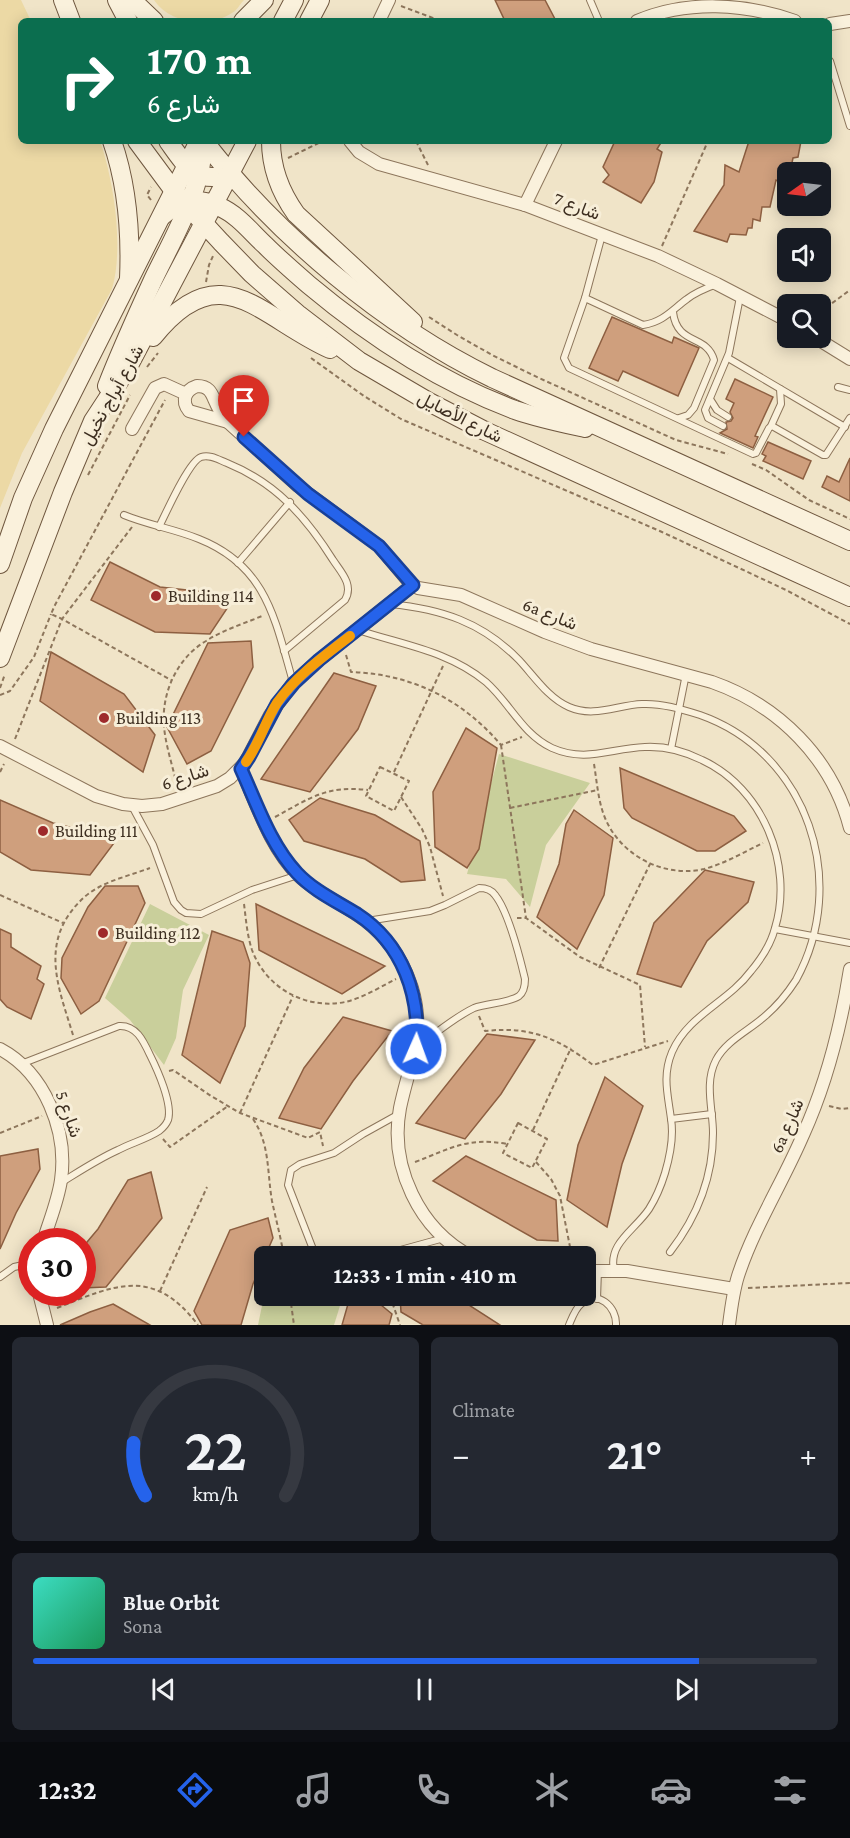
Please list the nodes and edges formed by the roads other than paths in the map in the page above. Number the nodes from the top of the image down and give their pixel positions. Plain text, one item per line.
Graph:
1 (63, 0) edge
2 (117, 0) edge
3 (132, 0) edge
4 (264, 0) edge
5 (274, 0) edge
6 (294, 0) edge
7 (320, 0) edge
8 (590, 0) edge
9 (389, 1) edge
10 (717, 1) edge
11 (70, 18) edge
12 (126, 18) edge
13 (151, 18) edge
14 (246, 18) edge
15 (265, 18) edge
16 (285, 18) edge
17 (311, 18) edge
18 (380, 18) edge
19 (598, 18) edge
20 (644, 18) edge
21 (785, 18) edge
22 (850, 21) edge
23 (832, 24) edge
24 (832, 68) edge
25 (850, 126) edge
26 (113, 144) edge
27 (140, 144) edge
28 (171, 144) edge
29 (208, 144) edge
30 (245, 144) edge
31 (271, 144) edge
32 (352, 144) edge
33 (555, 144) edge
34 (196, 173) junction
35 (230, 174) junction
36 (191, 200) junction
37 (525, 205) junction
38 (204, 222) junction
39 (602, 235) junction
40 (128, 283) junction
41 (717, 284) junction
42 (740, 296) junction
43 (585, 298) junction
44 (673, 312) junction
45 (777, 315) edge
46 (831, 347) edge
47 (447, 354) junction
48 (728, 358) junction
49 (850, 359) edge
50 (359, 362) junction
51 (127, 369) junction
52 (838, 387) dead end
53 (780, 388) junction
54 (850, 390) edge
55 (186, 394) junction
56 (710, 399) junction
57 (728, 417) dead end
58 (678, 418) junction
59 (850, 418) edge
60 (93, 421) junction
61 (228, 422) junction
62 (723, 426) dead end
63 (771, 426) junction
64 (845, 427) junction
65 (132, 429) dead end
66 (758, 430) dead end
67 (766, 433) junction
68 (625, 437) junction
69 (754, 440) dead end
70 (761, 443) junction
71 (290, 502) junction
72 (124, 515) dead end
73 (159, 527) junction
74 (850, 541) edge
75 (238, 563) junction
76 (0, 564) edge
77 (413, 585) junction
78 (850, 597) edge
79 (390, 604) junction
80 (358, 630) junction
81 (284, 651) junction
82 (4, 662) edge
83 (686, 674) junction
84 (294, 683) junction
85 (679, 709) junction
86 (2, 747) edge
87 (671, 749) junction
88 (241, 769) junction
89 (132, 806) junction
90 (850, 828) edge
91 (299, 875) junction
92 (367, 921) junction
93 (775, 929) junction
94 (814, 936) junction
95 (850, 943) edge
96 (850, 969) edge
97 (0, 1049) edge
98 (416, 1049) junction
99 (21, 1064) junction
100 (399, 1114) junction
101 (712, 1114) junction
102 (671, 1119) junction
103 (61, 1182) junction
104 (46, 1228) edge
105 (445, 1238) junction
106 (312, 1246) edge
107 (416, 1246) edge
108 (456, 1246) edge
109 (670, 1252) dead end
110 (18, 1266) edge
111 (598, 1270) joint
112 (614, 1270) junction
113 (0, 1277) edge
114 (734, 1289) junction
115 (597, 1299) junction
116 (569, 1325) edge
117 (616, 1325) edge
118 (729, 1325) edge

1 - 11 main road
2 - 12 main road
3 - 13 main road
4 - 14 main road
5 - 15 main road
6 - 16 main road
7 - 17 main road
8 - 19 lane
9 - 18 street
10 - 20 street
10 - 21 street
22 - 23 street
24 - 25 lane
26 - 40 main road
27 - 36 main road
28 - 34 main road
29 - 34 main road
29 - 35 main road
30 - 35 main road, شارع أبراج نخيل
31 - 47 main road
32 - 37 street, شارع 7
33 - 37 street
34 - 35 main road
34 - 36 main road, شارع أبراج نخيل
34 - 36 main road
35 - 36 main road, شارع أبراج نخيل
35 - 47 main road
36 - 38 main road, شارع أبراج نخيل
36 - 40 main road, شارع أبراج نخيل
36 - 60 main road
36 - 68 main road
37 - 39 street, شارع 7
38 - 50 main road, شارع الأصايل
38 - 51 main road, شارع أبراج نخيل
39 - 41 street, شارع 7
39 - 43 lane
40 - 76 main road, شارع أبراج نخيل
41 - 42 street, شارع 7
41 - 44 lane
42 - 45 street, شارع 7
42 - 48 lane
43 - 44 lane
43 - 58 lane
44 - 58 lane
46 - 49 street
47 - 68 main road
48 - 53 lane
48 - 56 lane
50 - 51 main road
50 - 78 main road, شارع الأصايل
51 - 60 main road, شارع أبراج نخيل
52 - 54 lane
53 - 63 lane
53 - 64 lane
55 - 61 street
55 - 61 street
55 - 65 street
56 - 57 lane
56 - 62 lane
58 - 70 lane
59 - 64 lane
60 - 82 main road, شارع أبراج نخيل
61 - 77 street
63 - 64 lane
63 - 67 lane
66 - 67 lane
67 - 70 lane
68 - 74 main road
69 - 70 lane
71 - 73 lane
71 - 75 lane
71 - 81 lane
72 - 73 lane
73 - 75 lane
75 - 81 lane
77 - 79 street, شارع 6
77 - 83 street, 6a شارع
79 - 80 street, شارع 6
79 - 85 lane
80 - 84 street, شارع 6
80 - 87 lane
81 - 84 lane
83 - 85 lane
83 - 90 street, 6a شارع
84 - 88 street, شارع 6
85 - 87 lane
85 - 94 lane
86 - 89 street, شارع 6
87 - 93 lane
88 - 89 street, شارع 6
88 - 91 street
89 - 91 lane
91 - 92 street
92 - 98 street
92 - 98 lane
93 - 94 lane
93 - 102 lane
94 - 95 lane
94 - 101 lane
96 - 114 street, 6a شارع
97 - 99 street, شارع 5
98 - 100 street
99 - 103 street, شارع 5
99 - 103 lane
100 - 105 street
100 - 106 lane
101 - 102 lane
101 - 109 lane
102 - 112 lane
103 - 104 street, شارع 5
105 - 107 lane
105 - 108 street
110 - 113 lane
111 - 112 street
111 - 115 lane
112 - 114 street
114 - 118 street, 6a شارع
115 - 116 lane
115 - 117 lane

